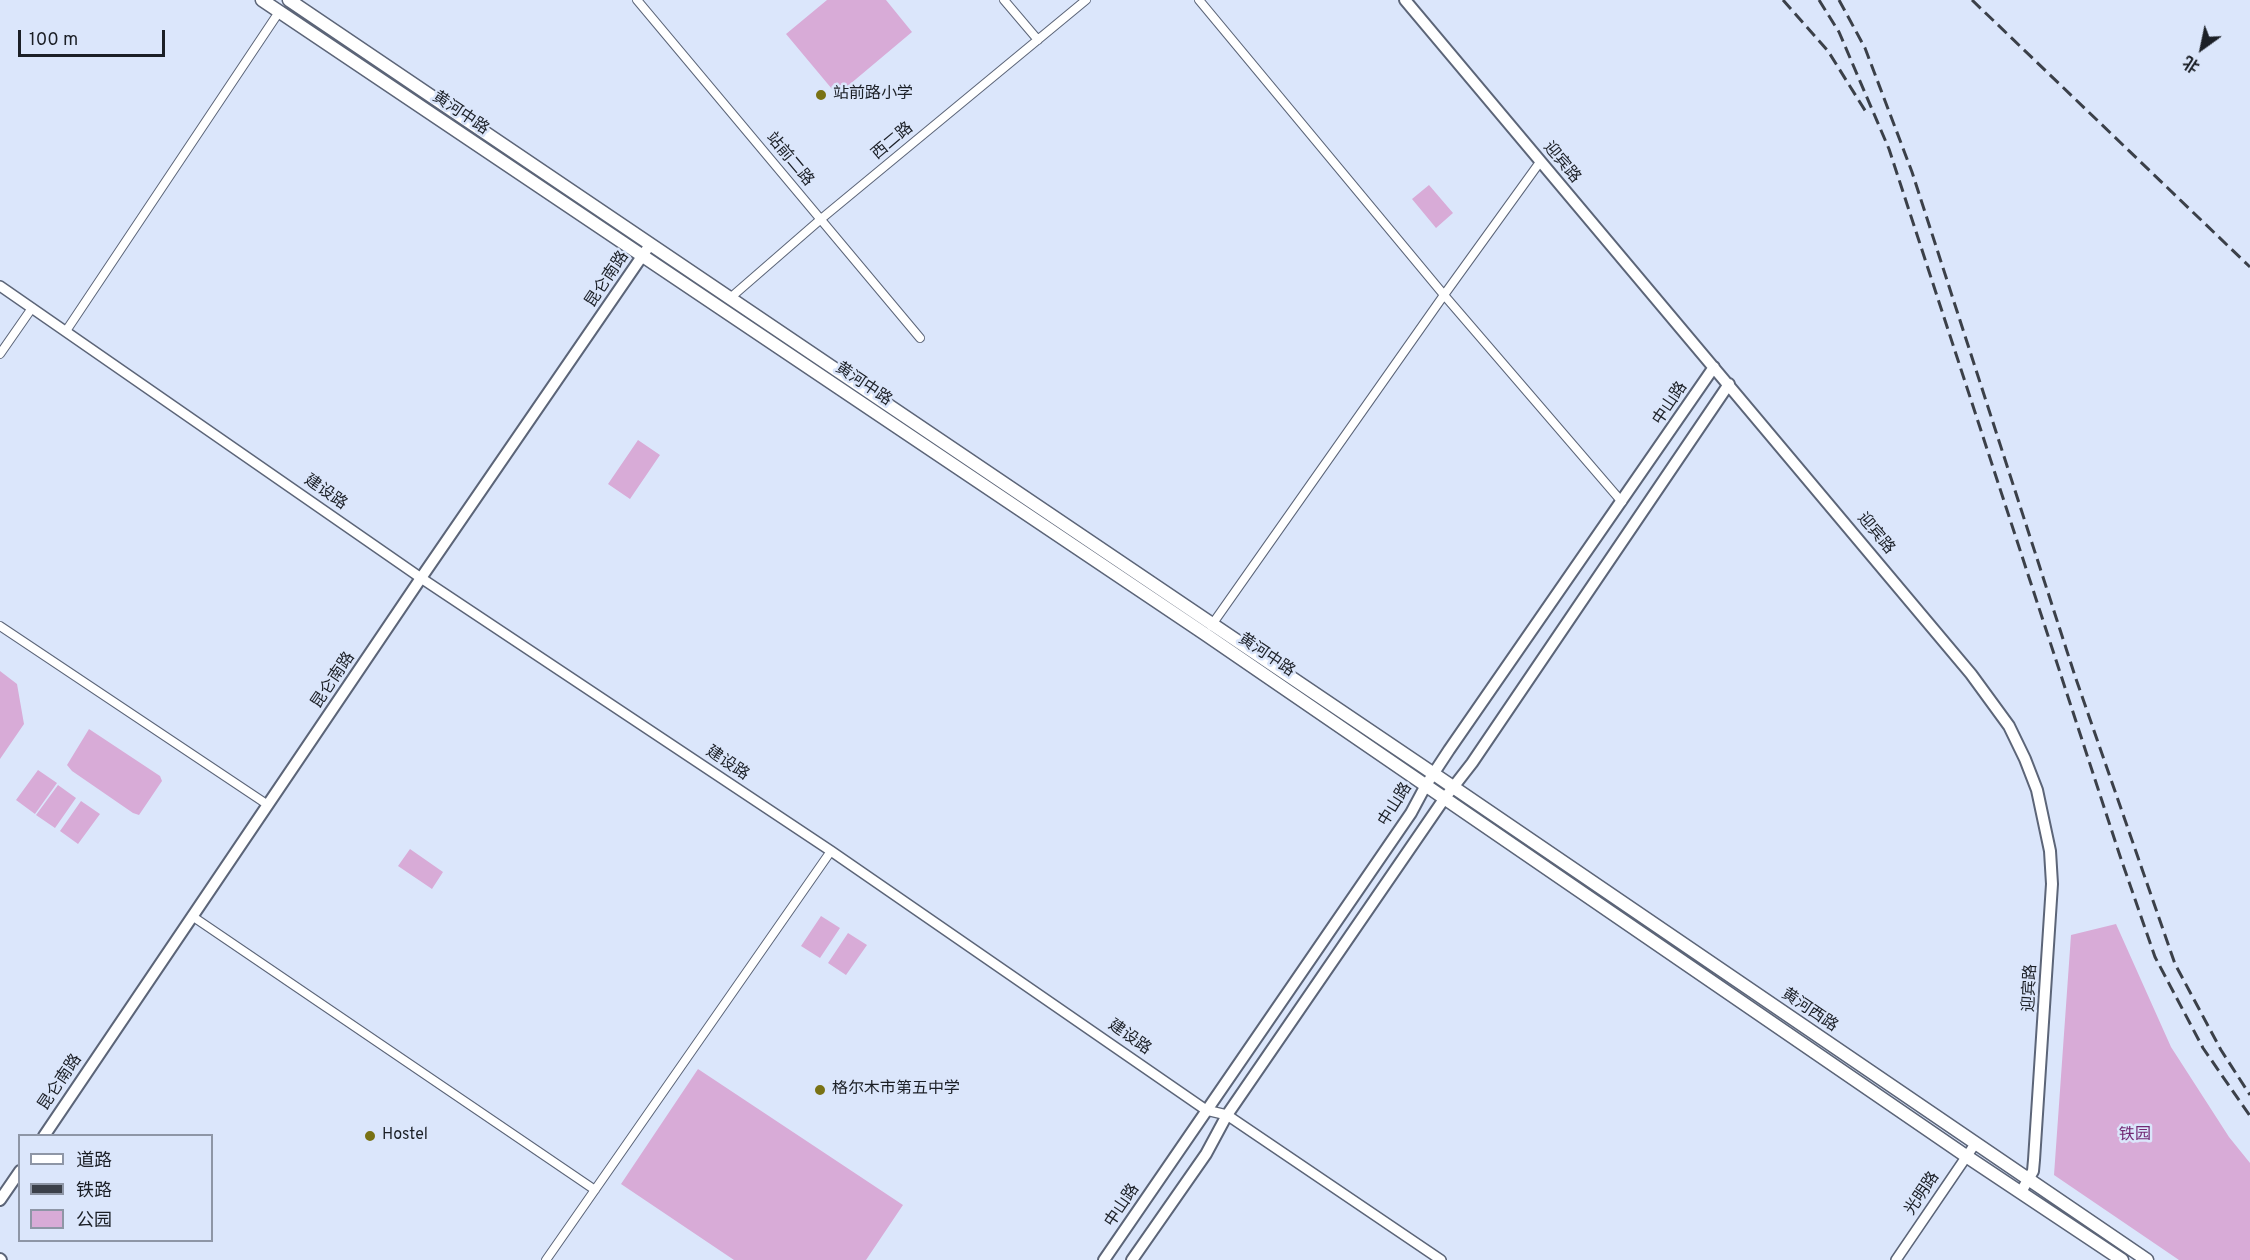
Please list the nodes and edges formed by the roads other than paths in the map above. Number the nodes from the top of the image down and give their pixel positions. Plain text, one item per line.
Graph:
1 (262, 0) edge
2 (289, 0) edge
3 (637, 0) edge
4 (1004, 0) edge
5 (1086, 0) edge
6 (1199, 0) edge
7 (1405, 0) edge
8 (279, 12) junction
9 (1038, 40) junction
10 (1540, 162) junction
11 (821, 219) junction
12 (650, 244) junction
13 (642, 257) junction
14 (0, 286) edge
15 (1444, 295) junction
16 (730, 297) junction
17 (32, 308) junction
18 (722, 311) junction
19 (66, 331) junction
20 (920, 338) dead end
21 (0, 354) edge
22 (1714, 367) junction
23 (1729, 384) junction
24 (1622, 502) junction
25 (421, 578) junction
26 (0, 626) edge
27 (1209, 629) junction
28 (1434, 774) junction
29 (1426, 785) junction
30 (1453, 788) junction
31 (1444, 799) junction
32 (268, 805) junction
33 (831, 851) junction
34 (192, 916) junction
35 (1206, 1110) junction
36 (1227, 1115) junction
37 (45, 1134) edge
38 (1975, 1144) junction
39 (1966, 1156) junction
40 (18, 1174) edge
41 (2029, 1180) junction
42 (595, 1190) junction
43 (2021, 1192) junction
44 (0, 1200) edge
45 (546, 1260) edge
46 (1104, 1260) edge
47 (1132, 1260) edge
48 (1441, 1260) edge
49 (1896, 1260) edge
50 (2122, 1260) edge
51 (2147, 1260) edge

1 - 8 highway, 黄河中路
2 - 12 highway, 黄河中路
3 - 11 street, 站前二路
4 - 9 street
5 - 9 street, 西二路
6 - 15 street
7 - 10 main road, 迎宾路
8 - 13 highway, 黄河中路
8 - 19 street
9 - 11 street, 西二路
10 - 15 street
10 - 22 main road, 迎宾路
11 - 16 street, 西二路
11 - 20 street, 站前二路
12 - 13 main road, 昆仑南路
12 - 16 highway, 黄河中路
13 - 18 highway, 黄河中路
13 - 25 main road, 昆仑南路
14 - 17 street, 建设路
15 - 24 street
15 - 27 street
16 - 18 street, 西二路
16 - 27 highway, 黄河中路
17 - 19 street, 建设路
17 - 21 street
18 - 27 highway, 黄河中路
19 - 25 street, 建设路
22 - 23 main road, 迎宾路
22 - 24 main road, 中山路
23 - 30 main road
23 - 41 main road, 迎宾路
24 - 28 main road, 中山路
25 - 32 main road, 昆仑南路
25 - 33 street, 建设路
26 - 32 street
27 - 28 highway, 黄河中路
27 - 29 highway, 黄河中路
28 - 29 main road, 中山路
28 - 30 highway, 黄河中路
29 - 31 highway, 黄河中路
29 - 35 main road, 中山路
30 - 31 main road
30 - 38 highway, 黄河西路
31 - 36 main road
31 - 39 highway, 黄河西路
32 - 34 main road, 昆仑南路
33 - 35 street, 建设路
33 - 42 street
34 - 37 main road, 昆仑南路
34 - 42 street
35 - 36 street, 建设路
35 - 46 main road, 中山路
36 - 47 main road
36 - 48 street, 建设路
38 - 39 street, 光明路
38 - 41 highway, 黄河西路
39 - 43 highway, 黄河西路
39 - 49 street, 光明路
40 - 44 main road
41 - 43 main road, 迎宾路
41 - 51 highway, 黄河西路
42 - 45 street
43 - 50 highway, 黄河西路

